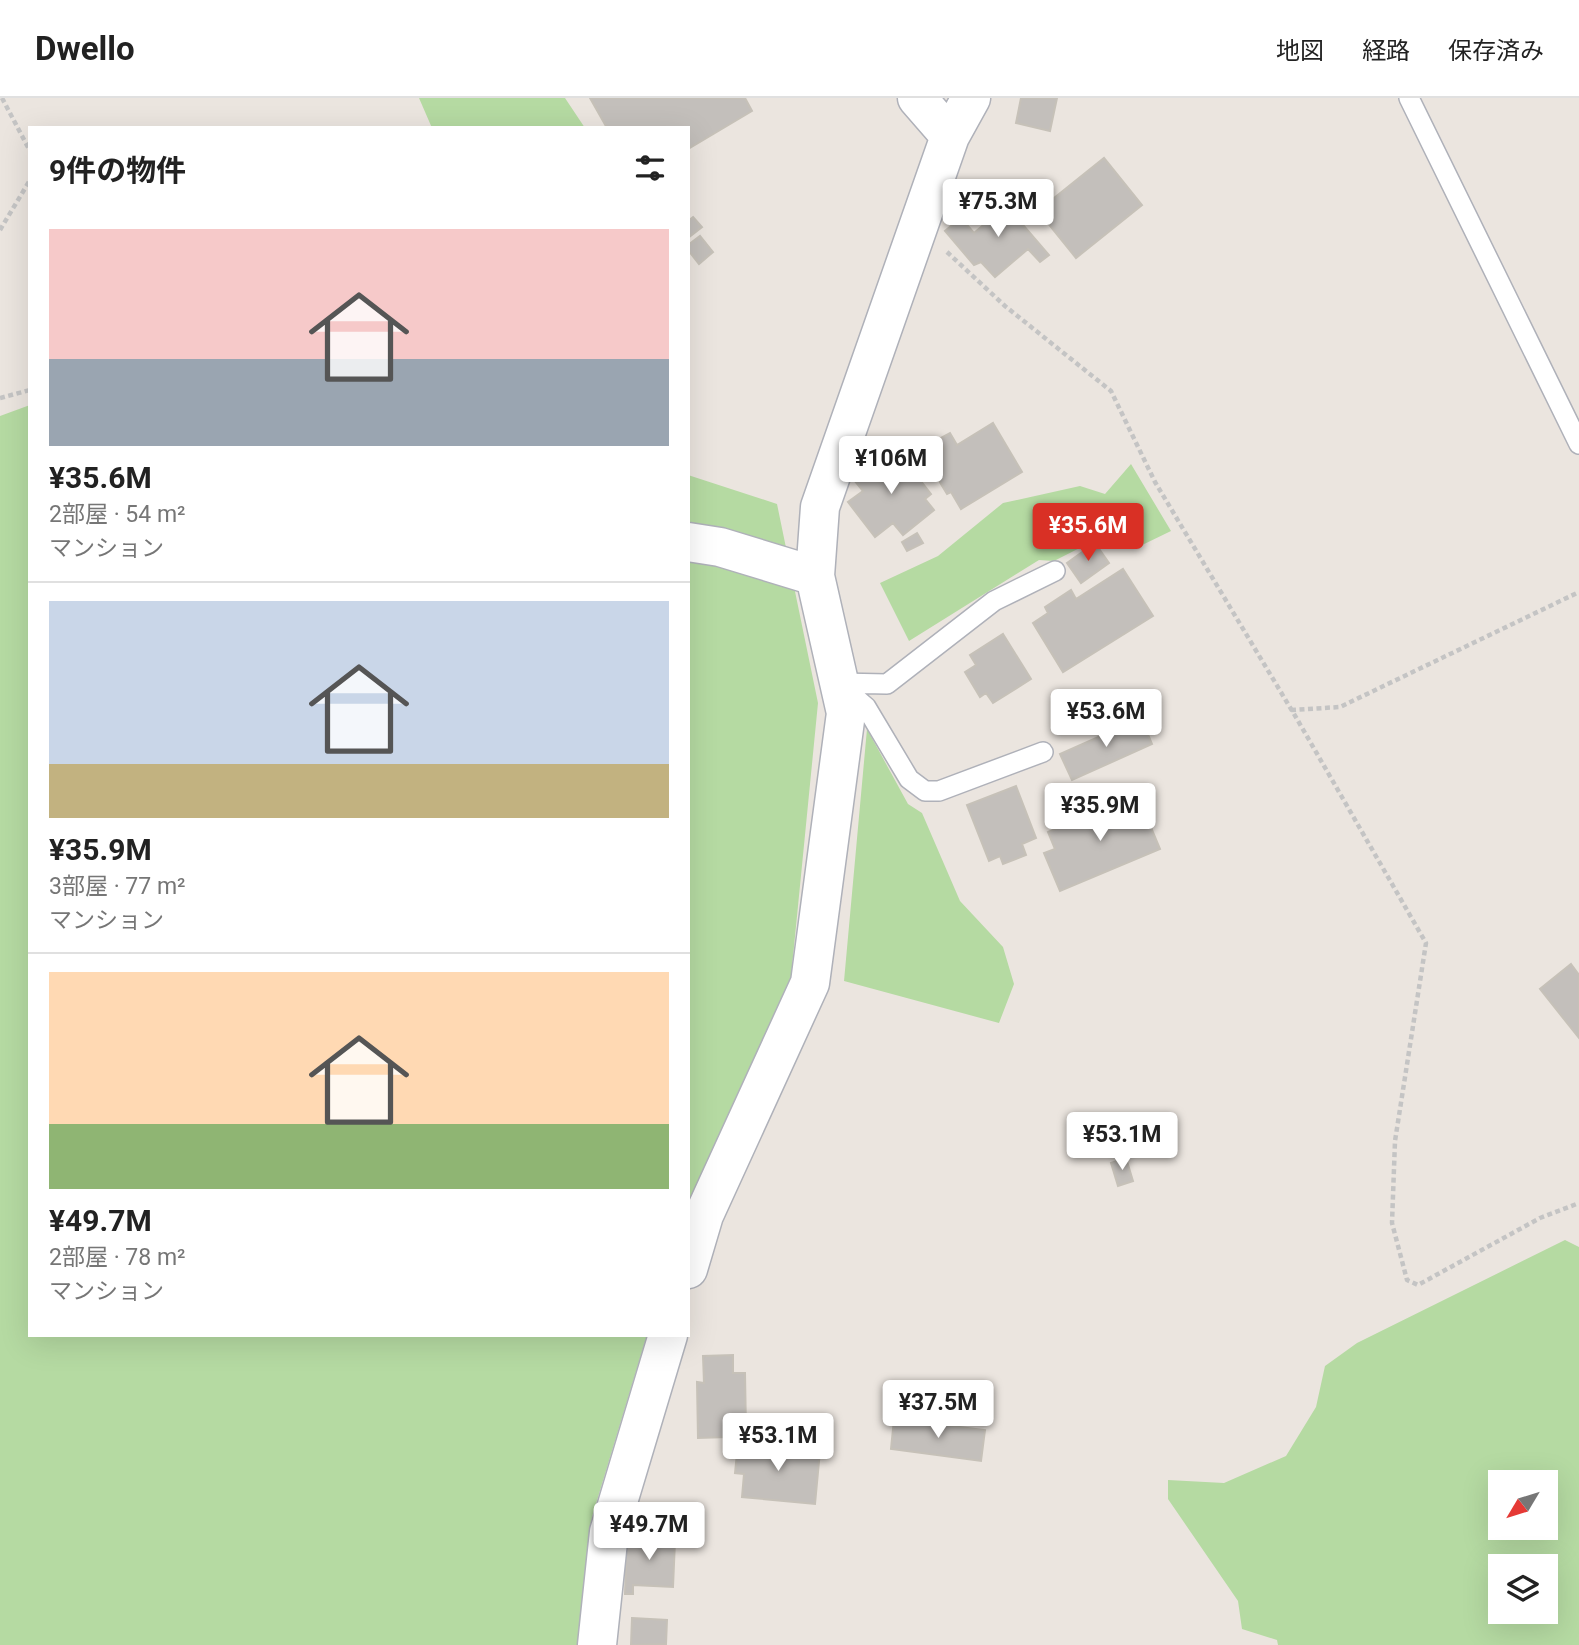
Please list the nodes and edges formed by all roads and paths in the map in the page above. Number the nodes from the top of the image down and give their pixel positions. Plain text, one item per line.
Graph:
1 (2, 98) edge
2 (917, 98) edge
3 (971, 98) edge
4 (1409, 98) edge
5 (950, 136) junction
6 (28, 147) edge
7 (28, 183) edge
8 (919, 226) junction
9 (0, 230) edge
10 (28, 391) edge
11 (0, 398) edge
12 (1579, 444) edge
13 (690, 542) edge
14 (1055, 571) dead end
15 (815, 576) junction
16 (1579, 592) edge
17 (839, 684) junction
18 (1292, 710) junction
19 (1043, 752) dead end
20 (1579, 1203) edge
21 (690, 1262) edge
22 (667, 1337) edge
23 (597, 1645) edge

1 - 6 path
2 - 5 street
3 - 5 street
4 - 12 lane
5 - 8 street
7 - 9 path
8 - 15 street
8 - 18 path
10 - 11 path
13 - 15 street
14 - 17 lane
15 - 17 street
16 - 18 path
17 - 19 lane
17 - 21 street
18 - 20 path
22 - 23 street

